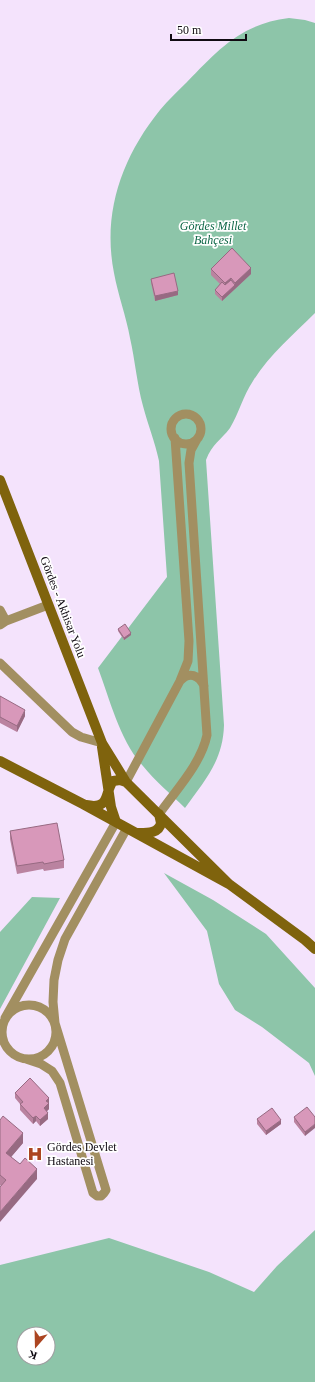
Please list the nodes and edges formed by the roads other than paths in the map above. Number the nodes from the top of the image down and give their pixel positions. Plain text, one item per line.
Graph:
1 (175, 438) junction
2 (197, 439) junction
3 (0, 480) edge
4 (48, 605) junction
5 (0, 610) edge
6 (3, 623) edge
7 (0, 663) edge
8 (180, 681) junction
9 (204, 687) junction
10 (102, 743) junction
11 (0, 762) edge
12 (126, 782) junction
13 (109, 792) junction
14 (83, 804) junction
15 (158, 814) junction
16 (116, 822) junction
17 (132, 831) junction
18 (229, 884) junction
19 (315, 949) edge
20 (6, 1018) junction
21 (55, 1023) junction
22 (26, 1059) junction

1 - 2 street
1 - 2 street
1 - 8 street
2 - 9 street
3 - 4 main road, Gördes - Akhisar Yolu
4 - 6 street
4 - 10 main road, Gördes - Akhisar Yolu
5 - 6 street
7 - 10 street
8 - 9 street
8 - 12 street
9 - 15 street
10 - 12 main road, Gördes - Akhisar Yolu
10 - 13 main road, Gördes - Akhisar Yolu
11 - 14 main road, Gördes - Akhisar Yolu
12 - 13 main road
12 - 15 main road, Gördes - Akhisar Yolu
13 - 14 main road
13 - 16 main road, Gördes - Akhisar Yolu
14 - 16 main road, Gördes - Akhisar Yolu
15 - 17 main road
15 - 18 main road, Gördes - Akhisar Yolu
16 - 17 main road, Gördes - Akhisar Yolu
16 - 20 street
17 - 18 main road, Gördes - Akhisar Yolu
17 - 21 street
18 - 19 main road, Gördes - Akhisar Yolu
20 - 21 street
20 - 22 street
21 - 22 street
21 - 22 street

